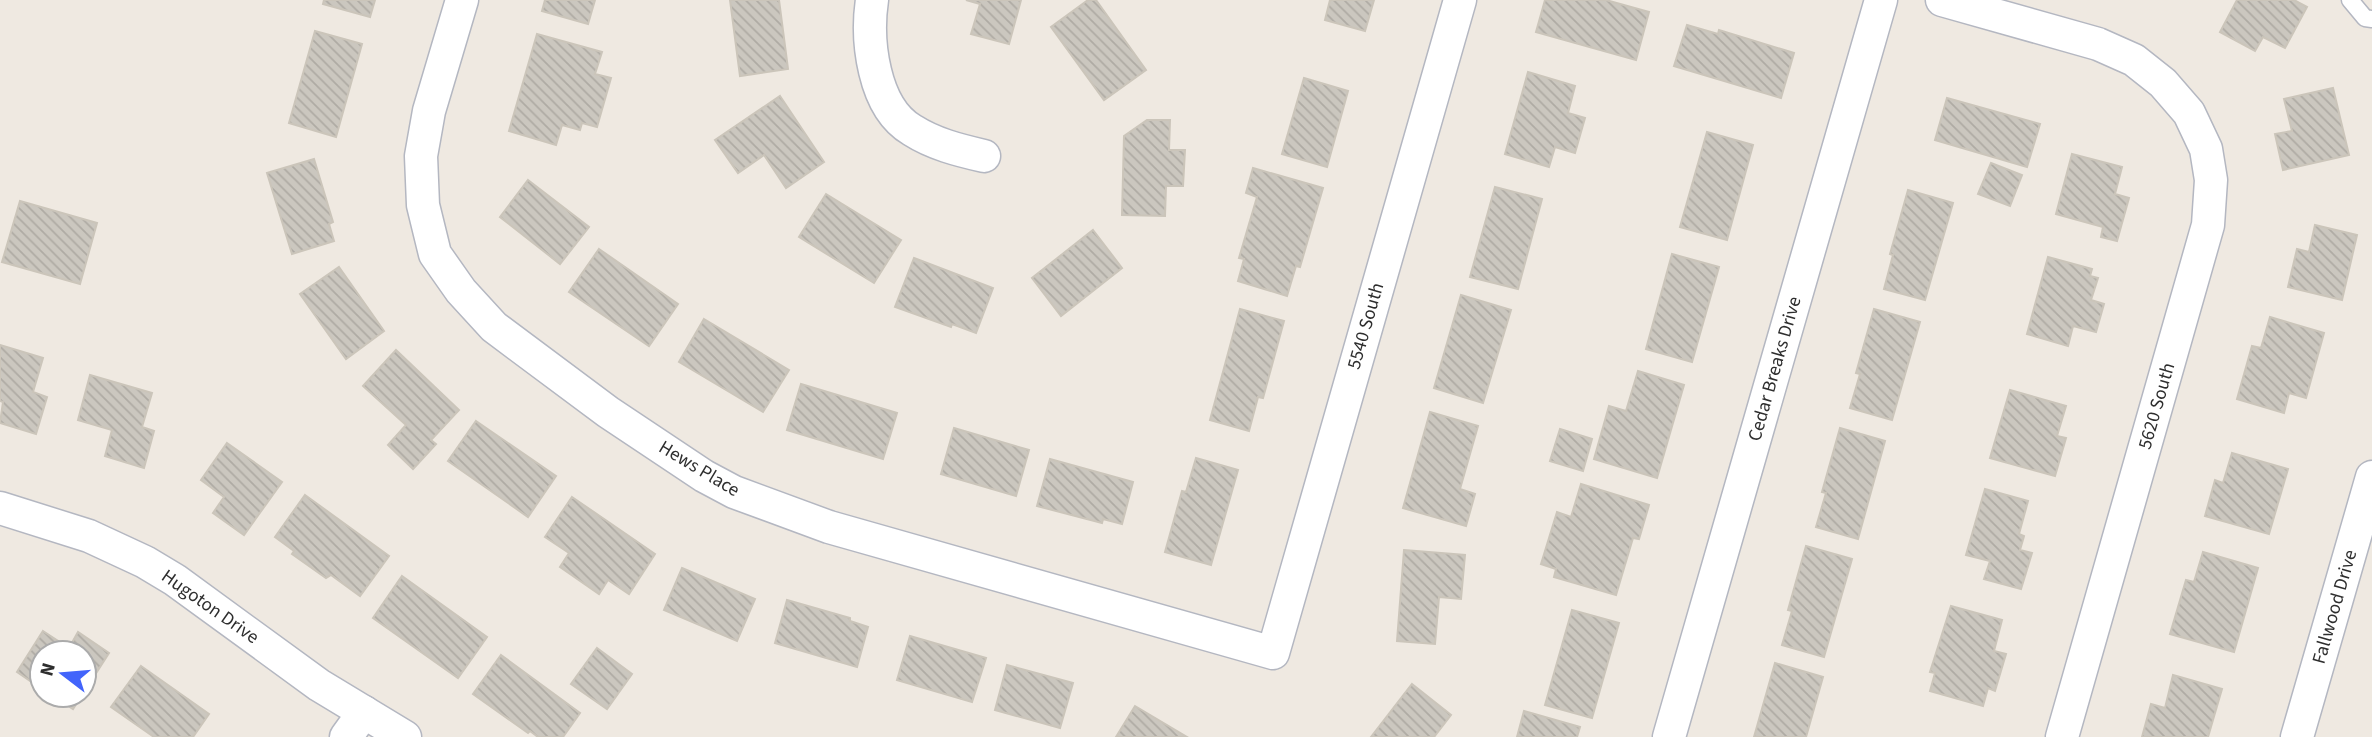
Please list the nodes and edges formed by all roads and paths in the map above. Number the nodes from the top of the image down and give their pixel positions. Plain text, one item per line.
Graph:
1 (462, 0) edge
2 (872, 0) edge
3 (1460, 0) edge
4 (1881, 0) edge
5 (1942, 0) edge
6 (2350, 0) edge
7 (2372, 19) edge
8 (984, 156) dead end
9 (2372, 477) edge
10 (0, 508) edge
11 (1273, 653) joint
12 (363, 712) junction
13 (346, 737) edge
14 (405, 737) edge
15 (1669, 737) edge
16 (2062, 737) edge
17 (2297, 737) edge

1 - 11 street, Hews Place
2 - 8 street
3 - 11 street, 5540 South
4 - 15 street, Cedar Breaks Drive
5 - 16 street, 5620 South
6 - 7 lane
9 - 17 street, Fallwood Drive
10 - 12 street, Hugoton Drive
12 - 13 street
12 - 14 street, Hugoton Drive

